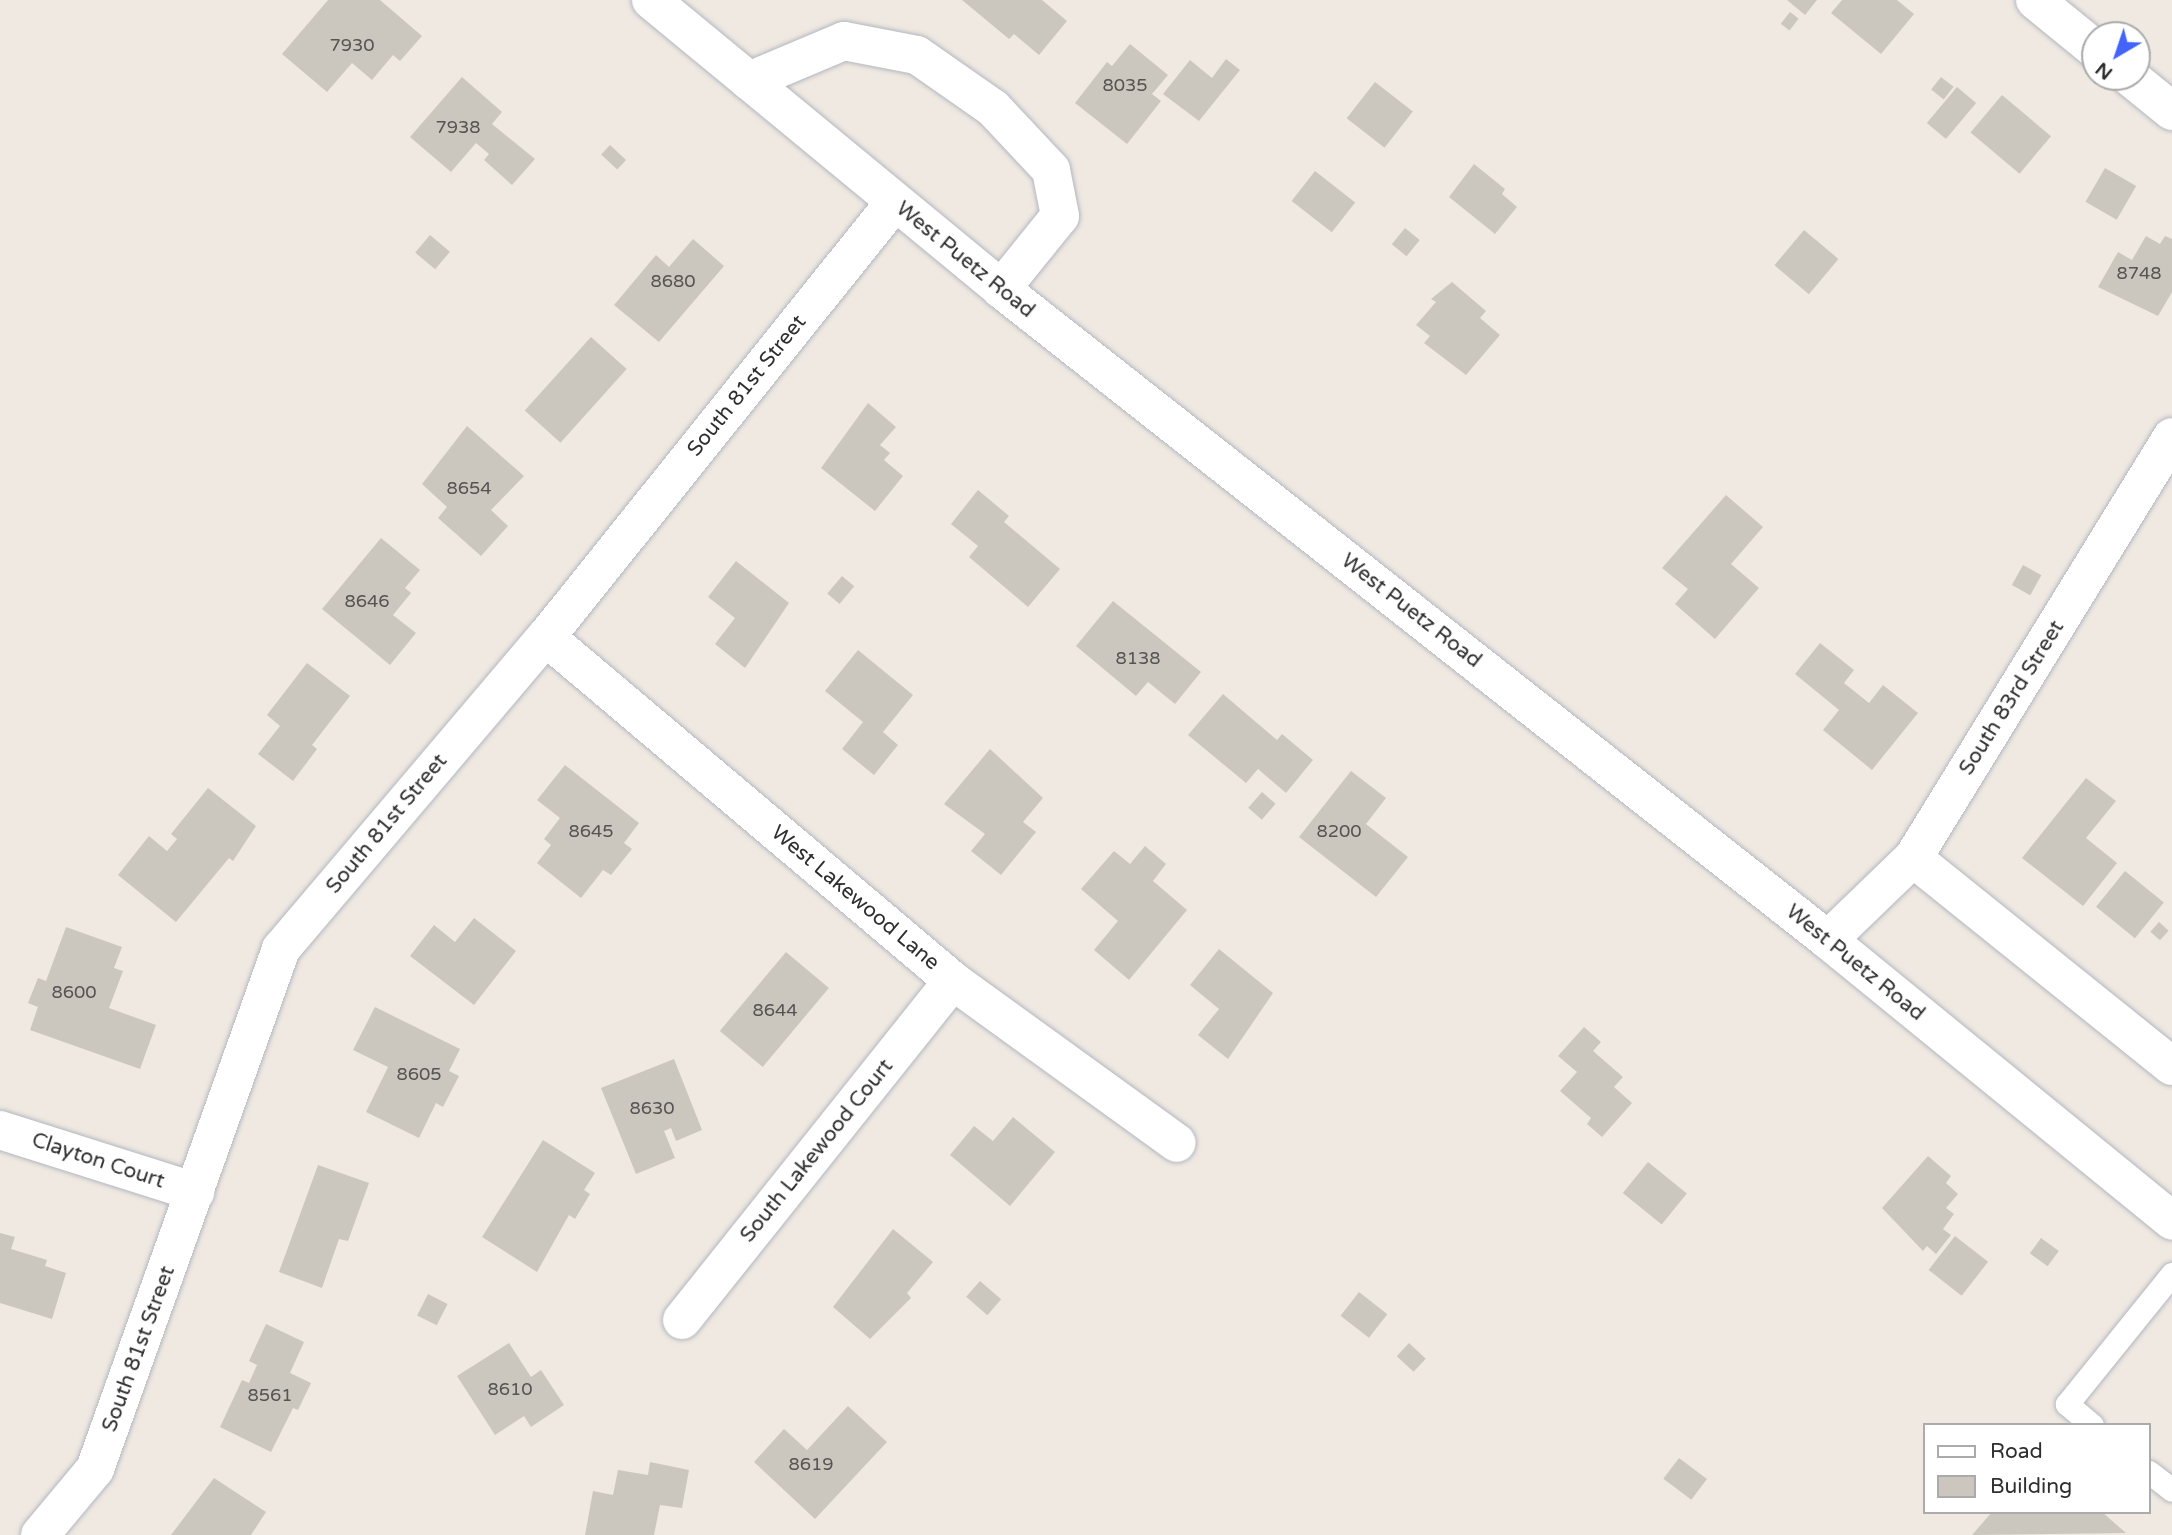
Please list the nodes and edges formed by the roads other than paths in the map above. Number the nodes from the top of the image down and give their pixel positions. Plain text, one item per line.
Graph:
1 (651, 0) edge
2 (2035, 0) edge
3 (2081, 37) edge
4 (749, 81) junction
5 (2147, 91) edge
6 (2172, 111) edge
7 (894, 203) junction
8 (1001, 289) junction
9 (2172, 437) edge
10 (546, 637) junction
11 (1913, 858) junction
12 (1828, 940) junction
13 (953, 981) junction
14 (2172, 1066) edge
15 (0, 1130) edge
16 (1177, 1143) dead end
17 (195, 1192) junction
18 (2172, 1220) edge
19 (2172, 1274) edge
20 (682, 1320) dead end
21 (2090, 1423) edge
22 (2151, 1474) edge
23 (2172, 1490) edge
24 (40, 1535) edge

1 - 4 street, West Puetz Road
2 - 3 street
4 - 7 street, West Puetz Road
4 - 8 street
5 - 6 street
7 - 8 street, West Puetz Road
7 - 10 street, South 81st Street
8 - 12 street, West Puetz Road
9 - 11 street, South 83rd Street
10 - 13 street, West Lakewood Lane
10 - 17 street, South 81st Street
11 - 12 street, South 83rd Street
11 - 14 street
12 - 18 street, West Puetz Road
13 - 16 street, West Lakewood Lane
13 - 20 street, South Lakewood Court
15 - 17 street, Clayton Court
17 - 24 street, South 81st Street
19 - 21 lane
22 - 23 lane

